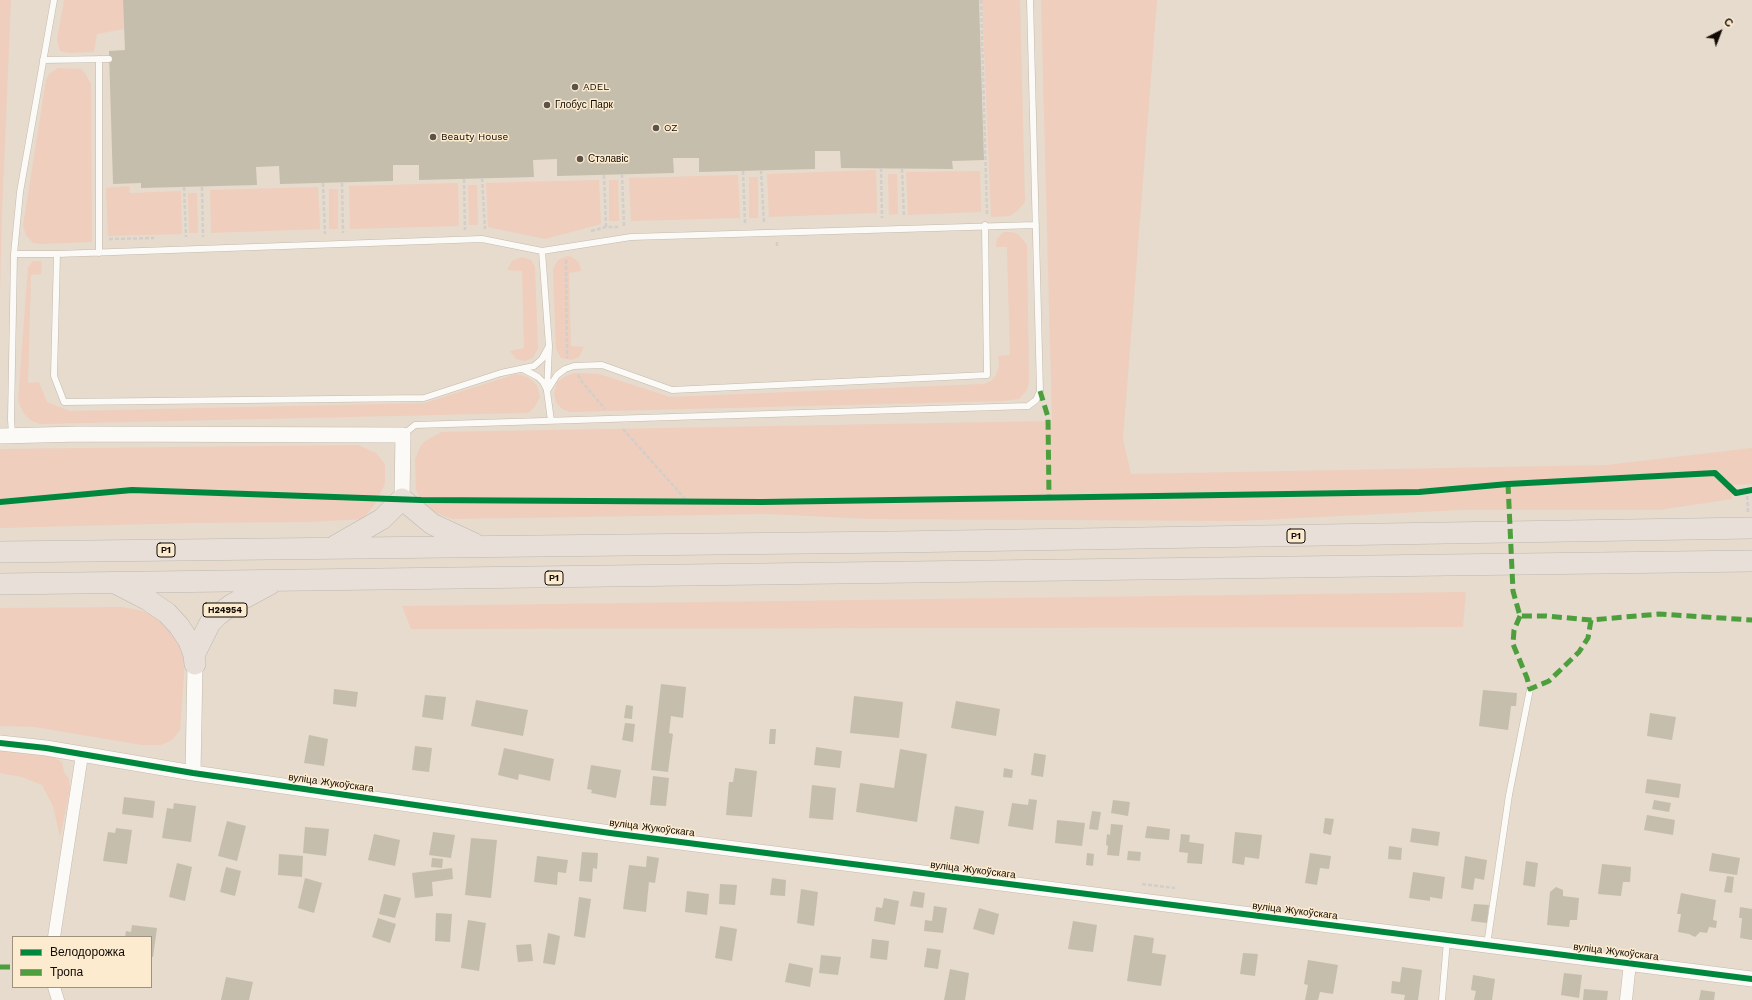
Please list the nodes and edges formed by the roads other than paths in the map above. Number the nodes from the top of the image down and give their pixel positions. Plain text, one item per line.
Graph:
1 (54, 0) edge
2 (1030, 0) edge
3 (99, 59) junction
4 (110, 59) dead end
5 (43, 60) junction
6 (985, 225) junction
7 (1036, 225) junction
8 (542, 251) junction
9 (99, 253) junction
10 (14, 254) junction
11 (57, 254) junction
12 (549, 346) junction
13 (523, 369) junction
14 (547, 392) junction
15 (551, 421) junction
16 (403, 435) junction
17 (6, 436) edge
18 (402, 499) junction
19 (1752, 528) edge
20 (481, 546) junction
21 (332, 548) junction
22 (0, 552) edge
23 (1752, 561) edge
24 (115, 582) junction
25 (274, 582) junction
26 (0, 584) edge
27 (194, 659) junction
28 (1530, 689) dead end
29 (0, 743) edge
30 (82, 755) junction
31 (193, 773) junction
32 (54, 936) edge
33 (1448, 941) junction
34 (1487, 945) junction
35 (1630, 964) junction
36 (1752, 979) edge
37 (54, 988) edge
38 (58, 1000) edge
39 (1442, 1000) edge
40 (1626, 1000) edge

1 - 5 lane
2 - 7 lane
3 - 4 lane
3 - 5 lane
3 - 9 lane
5 - 10 lane
6 - 7 lane
6 - 8 lane
6 - 14 lane
7 - 15 lane
8 - 9 lane
8 - 12 lane
9 - 11 lane
10 - 11 lane
10 - 17 lane
11 - 13 lane
12 - 13 lane
12 - 14 lane
13 - 14 lane
14 - 15 lane
15 - 16 lane
16 - 17 street
16 - 18 street
18 - 20 highway
18 - 21 highway
19 - 20 highway, Р1
20 - 21 highway, Р1
21 - 22 highway, Р1
23 - 25 highway, Р1
24 - 25 highway, Р1
24 - 26 highway, Р1
24 - 27 highway, Н24954
25 - 27 highway, Н24954
27 - 31 street, Н24954
28 - 34 lane
29 - 30 street, вуліца Жукоўскага
30 - 31 street, вуліца Жукоўскага
30 - 32 street
31 - 33 street, вуліца Жукоўскага
33 - 34 street, вуліца Жукоўскага
33 - 39 lane
34 - 35 street, вуліца Жукоўскага
35 - 36 street, вуліца Жукоўскага
35 - 40 street
37 - 38 street

